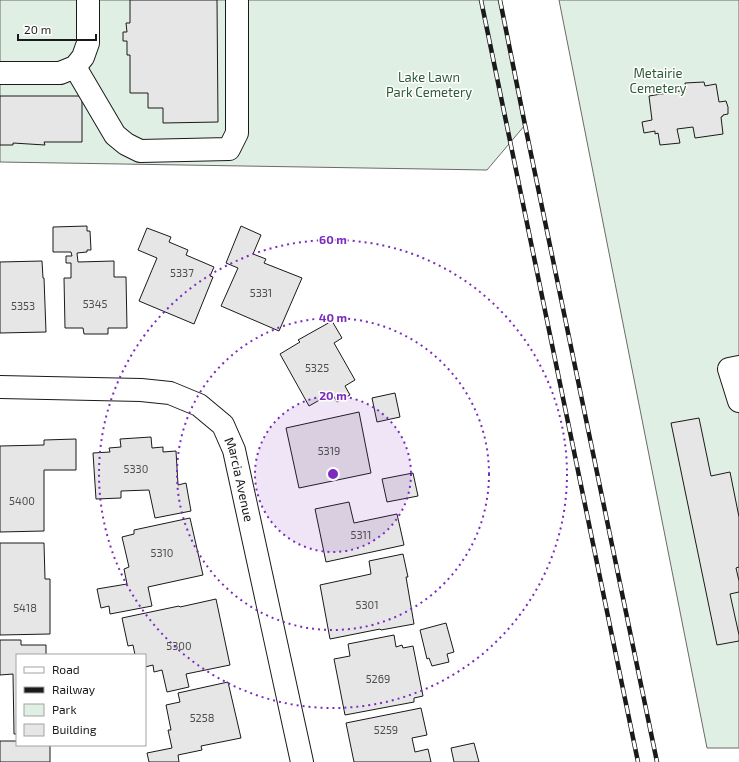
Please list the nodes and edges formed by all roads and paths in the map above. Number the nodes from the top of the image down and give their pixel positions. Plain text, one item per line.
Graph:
1 (88, 0) edge
2 (237, 0) edge
3 (75, 67) junction
4 (0, 73) edge
5 (739, 367) edge
6 (0, 388) edge
7 (739, 401) edge
8 (302, 762) edge

1 - 3 street
2 - 3 street
3 - 4 street
5 - 7 street
6 - 8 street, Marcia Avenue

